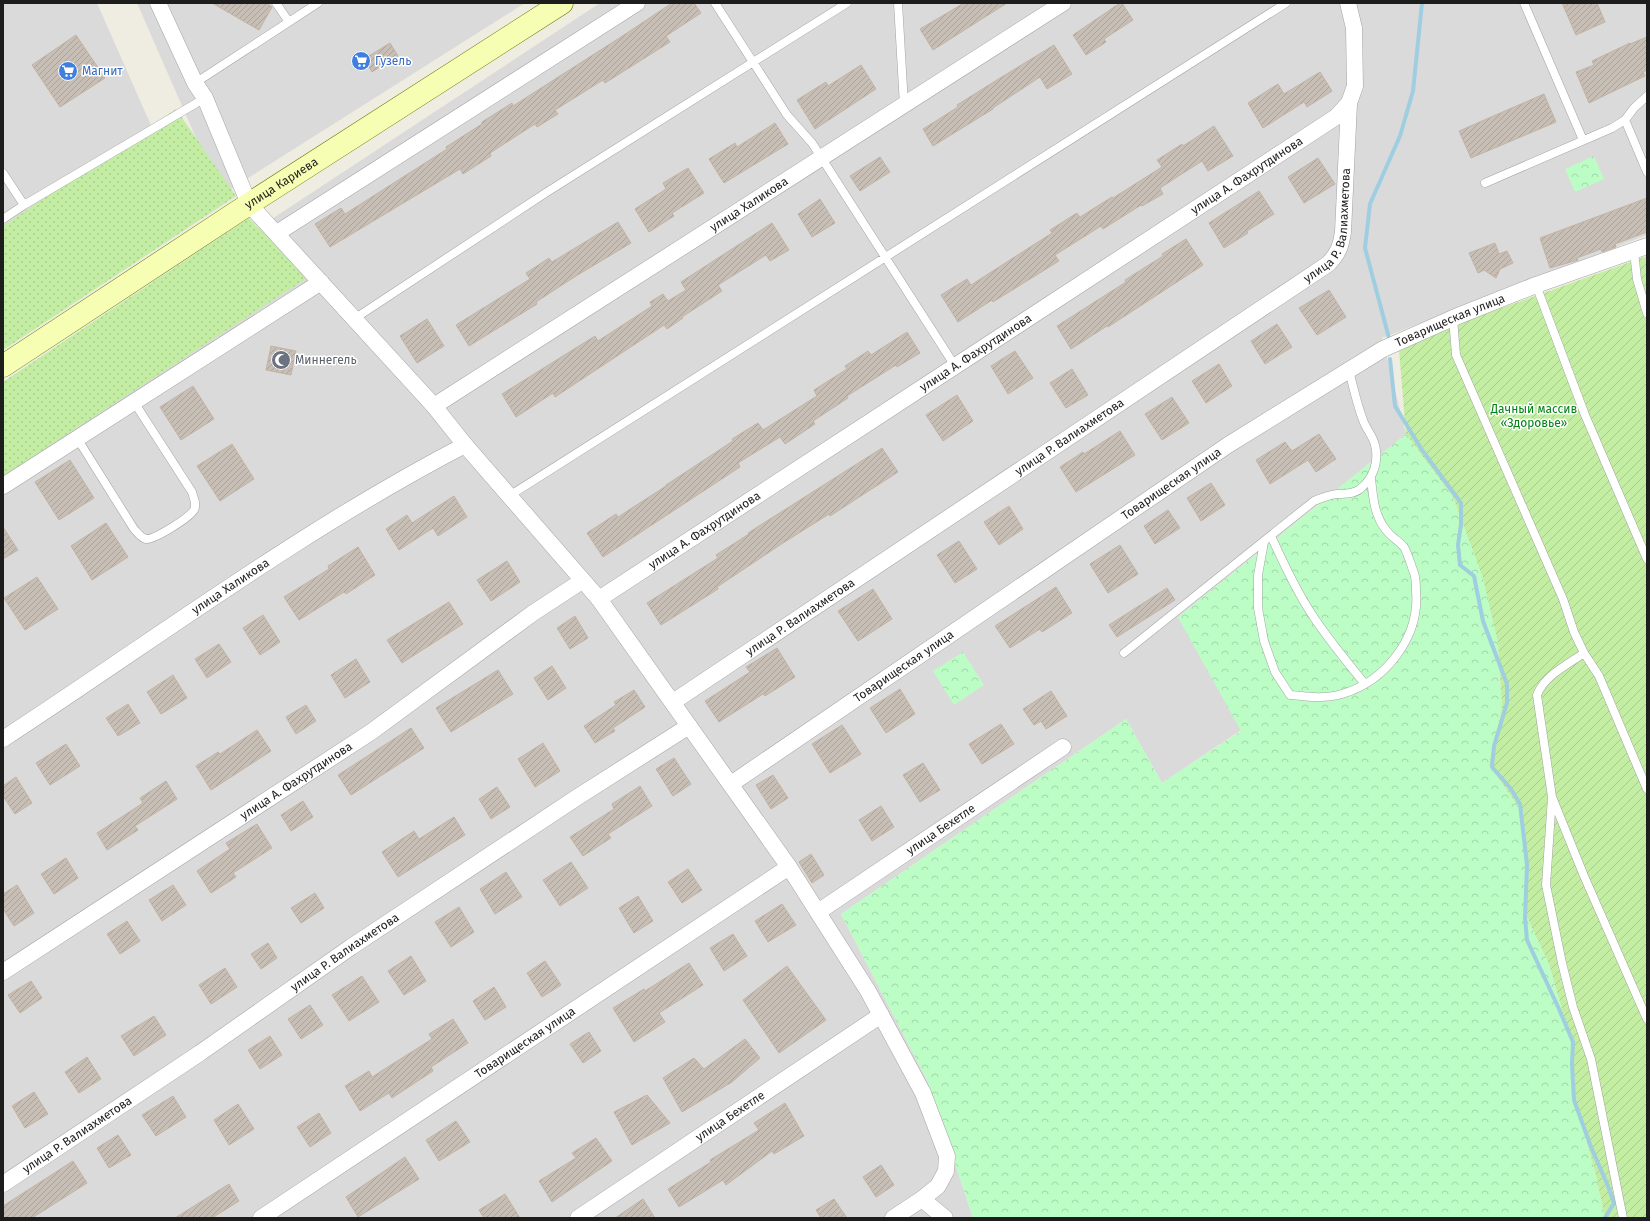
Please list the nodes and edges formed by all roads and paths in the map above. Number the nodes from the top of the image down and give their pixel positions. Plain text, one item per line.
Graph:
1 (158, 3) edge
2 (276, 3) edge
3 (318, 3) edge
4 (562, 3) edge
5 (637, 3) edge
6 (715, 3) edge
7 (847, 3) edge
8 (898, 3) edge
9 (1063, 3) edge
10 (1286, 3) edge
11 (1348, 3) edge
12 (1524, 3) edge
13 (289, 22) junction
14 (753, 62) junction
15 (195, 82) junction
16 (1647, 96) edge
17 (205, 98) junction
18 (1349, 103) junction
19 (904, 105) junction
20 (1625, 120) junction
21 (1583, 140) junction
22 (821, 158) junction
23 (1647, 172) edge
24 (3, 173) edge
25 (1485, 183) dead end
26 (249, 204) junction
27 (24, 205) junction
28 (3, 219) edge
29 (276, 233) junction
30 (1640, 249) edge
31 (885, 257) junction
32 (321, 282) junction
33 (1536, 285) junction
34 (1647, 313) edge
35 (1453, 318) junction
36 (354, 319) junction
37 (3, 366) edge
38 (955, 366) junction
39 (1349, 370) junction
40 (134, 402) junction
41 (434, 406) junction
42 (77, 438) junction
43 (465, 445) junction
44 (1370, 478) junction
45 (3, 486) edge
46 (510, 496) junction
47 (1271, 536) junction
48 (1264, 542) junction
49 (1647, 559) edge
50 (582, 581) junction
51 (599, 600) junction
52 (1124, 653) dead end
53 (1584, 653) junction
54 (1365, 684) junction
55 (673, 702) junction
56 (689, 726) junction
57 (3, 739) edge
58 (1063, 747) dead end
59 (731, 784) junction
60 (1647, 789) edge
61 (1552, 797) junction
62 (789, 867) junction
63 (818, 912) junction
64 (3, 972) edge
65 (881, 1015) junction
66 (1647, 1019) edge
67 (3, 1184) edge
68 (922, 1199) junction
69 (261, 1218) edge
70 (578, 1218) edge
71 (893, 1218) edge
72 (945, 1218) edge
73 (1622, 1218) edge

1 - 15 street
2 - 13 lane
3 - 13 lane
4 - 26 main road, улица Кариева
5 - 29 street
6 - 14 lane
7 - 14 lane
8 - 19 lane
9 - 19 street, улица Халикова
10 - 31 lane
11 - 18 street
12 - 21 lane
13 - 15 lane
14 - 22 lane
14 - 36 lane
15 - 17 street
16 - 20 lane
17 - 26 street
17 - 27 lane
18 - 38 street, улица А. Фахрутдинова
18 - 55 street, улица Р. Валиахметова
19 - 22 street, улица Халикова
20 - 21 lane
20 - 23 lane
21 - 25 lane
22 - 31 lane
22 - 41 street, улица Халикова
24 - 27 lane
26 - 29 street
26 - 37 main road, улица Кариева
27 - 28 lane
29 - 32 street
30 - 33 street, Товарищеская улица
30 - 34 lane
31 - 38 lane
31 - 46 lane
32 - 36 street
32 - 40 street
33 - 35 street, Товарищеская улица
33 - 49 lane
35 - 39 street, Товарищеская улица
35 - 53 lane
36 - 41 street
38 - 51 street, улица А. Фахрутдинова
39 - 44 lane
39 - 59 street, Товарищеская улица
40 - 42 street
40 - 42 lane
41 - 43 street
42 - 45 street
43 - 46 street
43 - 57 street, улица Халикова
44 - 47 lane
44 - 54 lane
46 - 50 street
47 - 48 lane
47 - 54 lane
48 - 52 lane
48 - 54 lane
50 - 51 street
50 - 64 street, улица А. Фахрутдинова
51 - 55 street
53 - 60 lane
53 - 61 lane
55 - 56 street
56 - 59 street
56 - 67 street, улица Р. Валиахметова
58 - 63 street, улица Бехетле
59 - 62 street
61 - 66 lane
61 - 73 lane
62 - 63 street
62 - 69 street, Товарищеская улица
63 - 65 street
65 - 68 street
65 - 70 street, улица Бехетле
68 - 71 street
68 - 72 street

